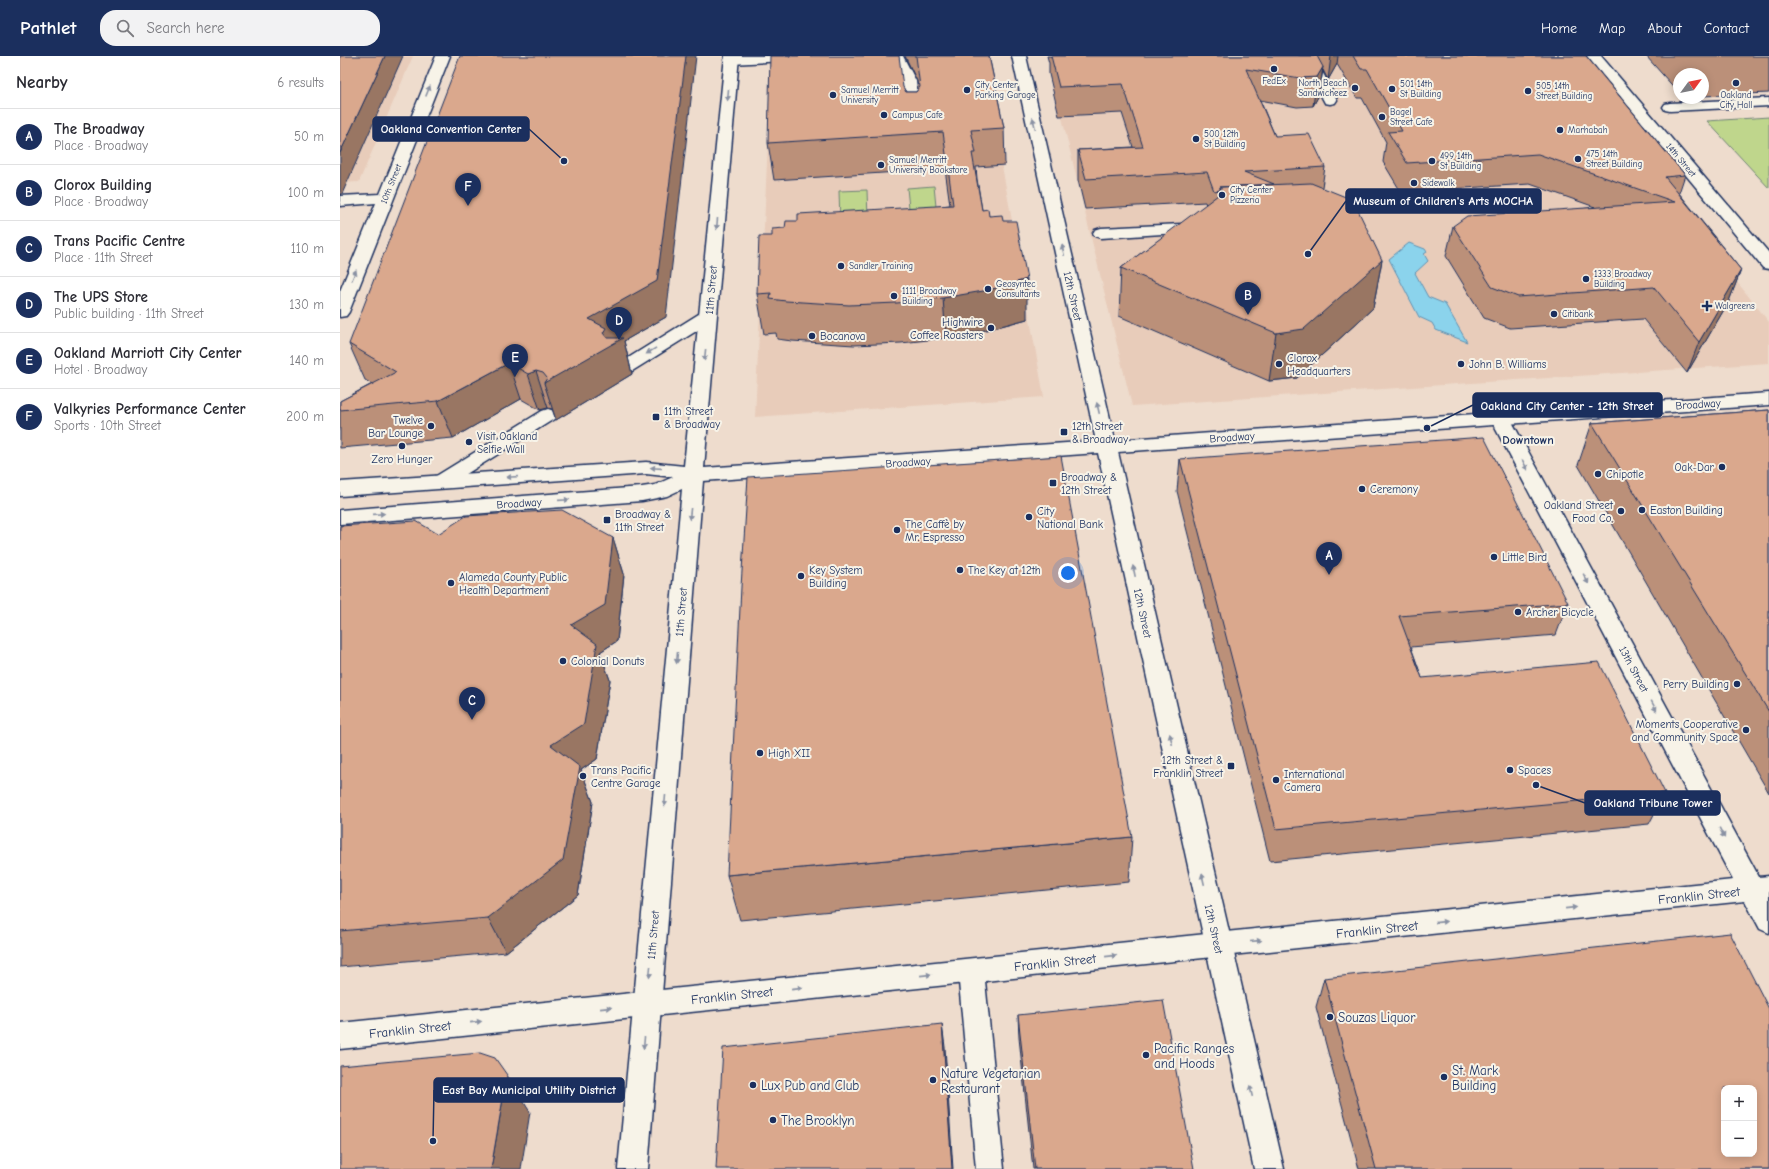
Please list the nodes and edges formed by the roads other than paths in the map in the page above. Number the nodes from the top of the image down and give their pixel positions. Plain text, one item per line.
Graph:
1 (442, 56) edge
2 (803, 56) edge
3 (896, 56) edge
4 (1019, 56) edge
5 (1307, 56) edge
6 (1594, 56) edge
7 (732, 58) edge
8 (1330, 100) dead end
9 (1769, 102) edge
10 (1670, 108) dead end
11 (914, 124) edge
12 (1354, 195) dead end
13 (385, 198) junction
14 (340, 201) edge
15 (1320, 222) edge
16 (1218, 227) edge
17 (1101, 233) dead end
18 (1769, 264) edge
19 (340, 312) edge
20 (708, 316) junction
21 (623, 369) dead end
22 (1769, 399) edge
23 (548, 415) edge
24 (1500, 418) junction
25 (1106, 446) junction
26 (694, 475) junction
27 (440, 482) junction
28 (340, 490) edge
29 (340, 517) edge
30 (1761, 888) edge
31 (1769, 921) edge
32 (1218, 945) junction
33 (971, 971) junction
34 (647, 1004) junction
35 (340, 1036) edge
36 (633, 1169) edge
37 (990, 1169) edge
38 (1269, 1169) edge

13 -> 1 main road, 10th Street
2 - 7 lane
3 - 11 lane
25 -> 4 main road, 12th Street
5 - 8 main road
6 - 18 main road, 14th Street
7 -> 20 main road, 11th Street
9 - 10 main road
12 - 15 main road
13 - 14 main road
19 -> 13 main road, 10th Street
16 - 17 main road
20 -> 21 lane
20 -> 26 main road, 11th Street
22 - 24 main road, Broadway
23 - 27 lane
24 - 25 main road, Broadway
24 -> 30 main road, 13th Street
25 - 26 main road, Broadway
32 -> 25 main road, 12th Street
26 -> 27 main road, Broadway
29 -> 26 main road, Broadway
26 -> 34 main road, 11th Street
27 - 28 main road, Broadway
30 - 31 main road, 13th Street
32 -> 30 main road, Franklin Street
33 -> 32 main road, Franklin Street
38 -> 32 main road, 12th Street
34 -> 33 main road, Franklin Street
33 - 37 lane
35 -> 34 main road, Franklin Street
34 -> 36 main road, 11th Street

